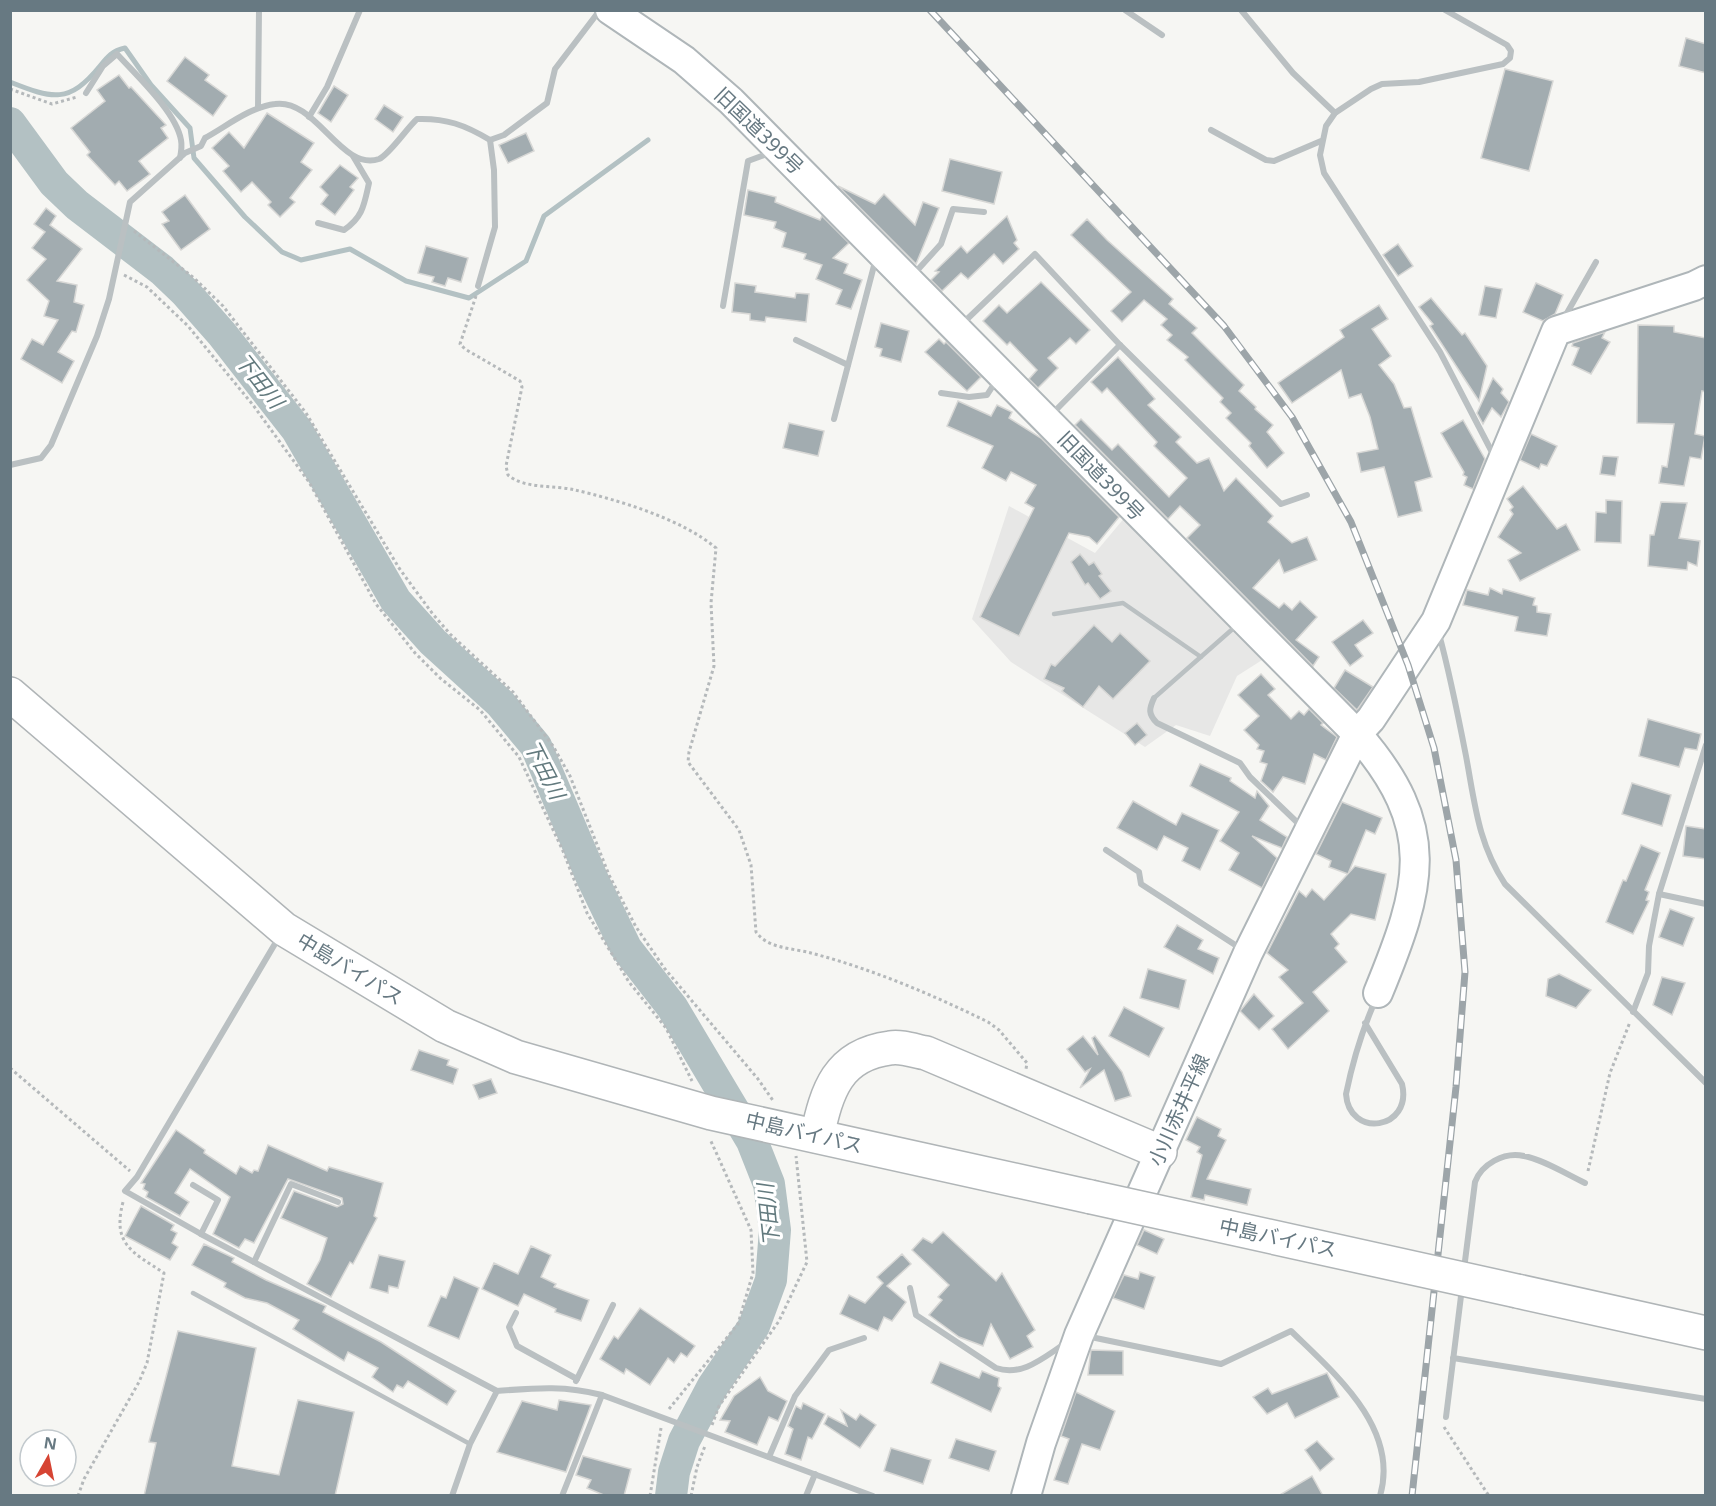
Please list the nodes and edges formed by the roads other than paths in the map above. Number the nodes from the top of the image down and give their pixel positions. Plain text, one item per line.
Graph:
1 (259, 10) edge
2 (360, 10) edge
3 (600, 10) edge
4 (610, 10) edge
5 (1125, 10) edge
6 (1241, 10) edge
7 (1445, 10) edge
8 (1162, 35) dead end
9 (86, 93) road end
10 (258, 108) junction
11 (1335, 113) junction
12 (309, 117) junction
13 (1211, 130) dead end
14 (490, 140) junction
15 (1321, 141) junction
16 (779, 149) junction
17 (353, 155) junction
18 (180, 159) junction
19 (984, 212) dead end
20 (318, 223) dead end
21 (878, 249) junction
22 (1596, 262) dead end
23 (909, 280) junction
24 (1706, 280) edge
25 (478, 286) dead end
26 (723, 306) dead end
27 (957, 328) junction
28 (1556, 330) junction
29 (796, 340) dead end
30 (1120, 345) junction
31 (848, 365) junction
32 (1001, 373) junction
33 (940, 393) dead end
34 (834, 419) dead end
35 (1047, 420) junction
36 (10, 465) edge
37 (1499, 465) junction
38 (1307, 495) dead end
39 (1054, 614) dead end
40 (1243, 620) junction
41 (1436, 621) junction
42 (1201, 657) junction
43 (10, 694) edge
44 (1154, 698) joint
45 (1357, 734) junction
46 (1706, 745) edge
47 (1308, 833) junction
48 (1106, 850) dead end
49 (1659, 894) junction
50 (1706, 904) edge
51 (284, 928) junction
52 (1248, 953) junction
53 (1378, 993) joint
54 (1634, 1012) junction
55 (1365, 1023) junction
56 (1706, 1083) edge
57 (793, 1131) junction
58 (1160, 1152) junction
59 (1585, 1183) road end
60 (193, 1185) dead end
61 (338, 1202) dead end
62 (201, 1234) junction
63 (254, 1262) junction
64 (910, 1288) dead end
65 (193, 1293) dead end
66 (613, 1305) dead end
67 (516, 1313) dead end
68 (1706, 1333) edge
69 (1079, 1335) junction
70 (864, 1338) dead end
71 (1453, 1358) junction
72 (577, 1379) junction
73 (573, 1387) junction
74 (497, 1391) junction
75 (602, 1395) junction
76 (1706, 1399) edge
77 (1446, 1416) road end
78 (470, 1444) junction
79 (769, 1458) junction
80 (815, 1474) junction
81 (452, 1496) edge
82 (562, 1496) edge
83 (806, 1496) edge
84 (873, 1496) edge
85 (1026, 1496) edge
86 (1380, 1496) edge

1 - 10 street
2 - 12 street
3 - 14 street
4 - 16 street, 旧国道399号
5 - 8 street
6 - 11 street
7 - 11 street
9 - 18 street
10 - 12 street
10 - 18 street
11 - 15 street
12 - 17 street
13 - 15 street
14 - 17 street
14 - 25 street
15 - 37 street
16 - 21 street, 旧国道399号
16 - 26 street
17 - 20 street
18 - 36 street
19 - 23 street
21 - 23 street, 旧国道399号
21 - 31 street
22 - 28 street
23 - 27 street, 旧国道399号
24 - 28 street
27 - 30 street
27 - 32 street, 旧国道399号
28 - 37 street, 小川赤井平線
29 - 31 street
30 - 35 street
30 - 38 street
31 - 34 street
32 - 33 street
32 - 35 street, 旧国道399号
35 - 40 street, 旧国道399号
37 - 41 street, 小川赤井平線
39 - 42 lane
40 - 42 lane
40 - 45 street, 旧国道399号
41 - 45 street, 小川赤井平線
41 - 54 street
42 - 44 lane
43 - 51 highway, 中島バイパス
44 - 47 street
45 - 47 street, 小川赤井平線
45 - 53 street, 旧国道399号
46 - 49 street
47 - 52 street, 小川赤井平線
48 - 52 street
49 - 50 street
49 - 54 street
51 - 57 highway, 中島バイパス
51 - 62 street
52 - 58 street, 小川赤井平線
53 - 55 street, 旧国道399号
54 - 56 street
55 - 55 street, 旧国道399号
57 - 58 highway
57 - 68 highway, 中島バイパス, bridge
58 - 69 street, 小川赤井平線
59 - 71 street
60 - 62 street
61 - 63 street
62 - 63 street
63 - 74 street
64 - 69 street
65 - 78 lane
66 - 72 street
67 - 72 street
69 - 85 street, 小川赤井平線
69 - 86 street
70 - 79 street
71 - 76 street
71 - 77 street
72 - 73 street
73 - 74 street
73 - 75 street
74 - 78 street
75 - 79 street
75 - 82 street
78 - 81 street
79 - 80 street
80 - 83 street
80 - 84 street

